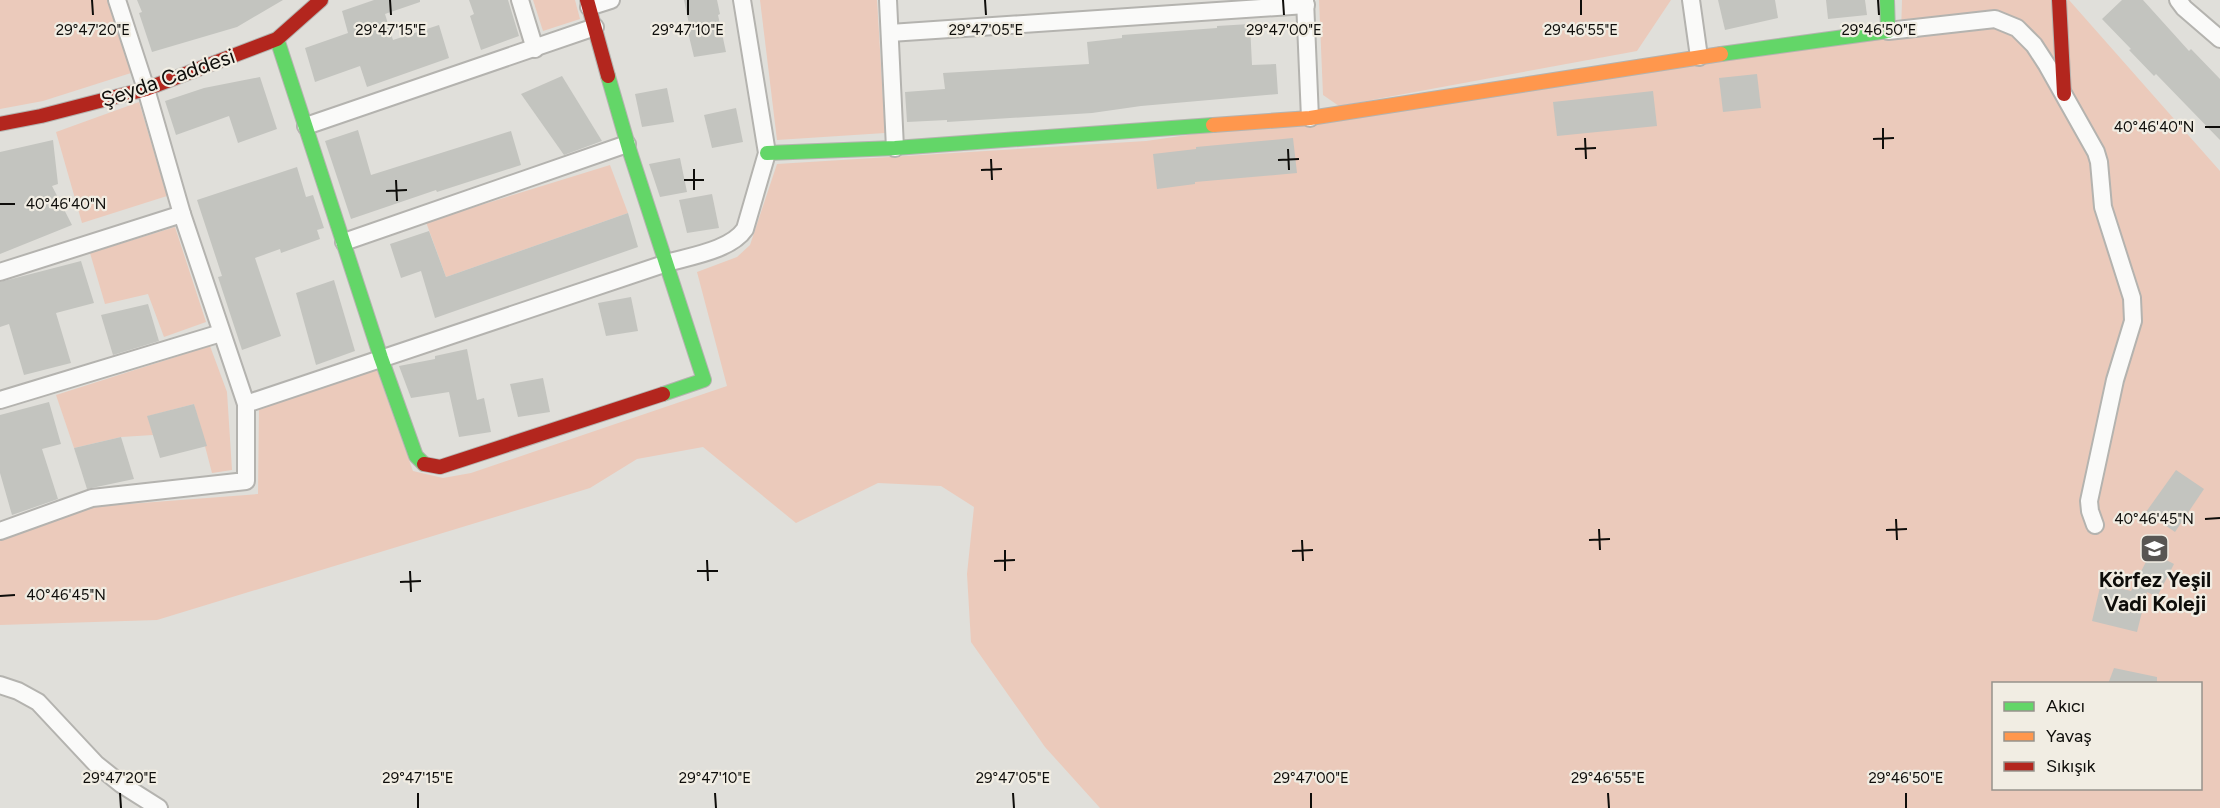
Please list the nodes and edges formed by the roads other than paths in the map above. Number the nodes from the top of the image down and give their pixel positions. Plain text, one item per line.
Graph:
1 (117, 0) edge
2 (321, 0) edge
3 (520, 0) edge
4 (611, 0) edge
5 (742, 0) edge
6 (888, 0) edge
7 (1691, 0) edge
8 (1887, 0) edge
9 (2059, 0) edge
10 (2178, 0) edge
11 (1305, 2) edge
12 (588, 3) edge
13 (596, 27) junction
14 (1888, 31) junction
15 (890, 33) junction
16 (2045, 33) dead end
17 (277, 39) junction
18 (2220, 39) edge
19 (535, 49) junction
20 (1699, 57) junction
21 (2047, 65) junction
22 (146, 89) junction
23 (2064, 93) junction
24 (1310, 118) junction
25 (0, 124) edge
26 (306, 126) junction
27 (627, 144) junction
28 (896, 148) junction
29 (767, 153) junction
30 (182, 214) junction
31 (344, 242) junction
32 (667, 263) junction
33 (0, 272) edge
34 (222, 333) junction
35 (381, 358) junction
36 (0, 400) edge
37 (246, 404) junction
38 (2095, 525) dead end
39 (0, 531) edge
40 (0, 685) edge
41 (159, 808) edge

1 - 22 street
2 - 17 street, Şeyda Caddesi
3 - 19 street
4 - 12 street
5 - 29 street
6 - 15 street
7 - 20 street
8 - 14 street
9 - 23 street
10 - 18 street
11 - 15 street
11 - 24 street
12 - 13 street
13 - 19 street
13 - 27 street
14 - 20 street
14 - 21 street
15 - 28 street
16 - 21 street
17 - 22 street, Şeyda Caddesi
17 - 26 street
19 - 26 street
20 - 24 street
21 - 23 street
22 - 25 street, Şeyda Caddesi
22 - 30 street
23 - 38 street
24 - 28 street
26 - 31 street
27 - 31 street
27 - 32 street
28 - 29 street
29 - 32 street
30 - 33 street
30 - 34 street
31 - 35 street
32 - 35 street
32 - 35 street
34 - 36 street
34 - 37 street
35 - 37 street
37 - 39 street
40 - 41 street

